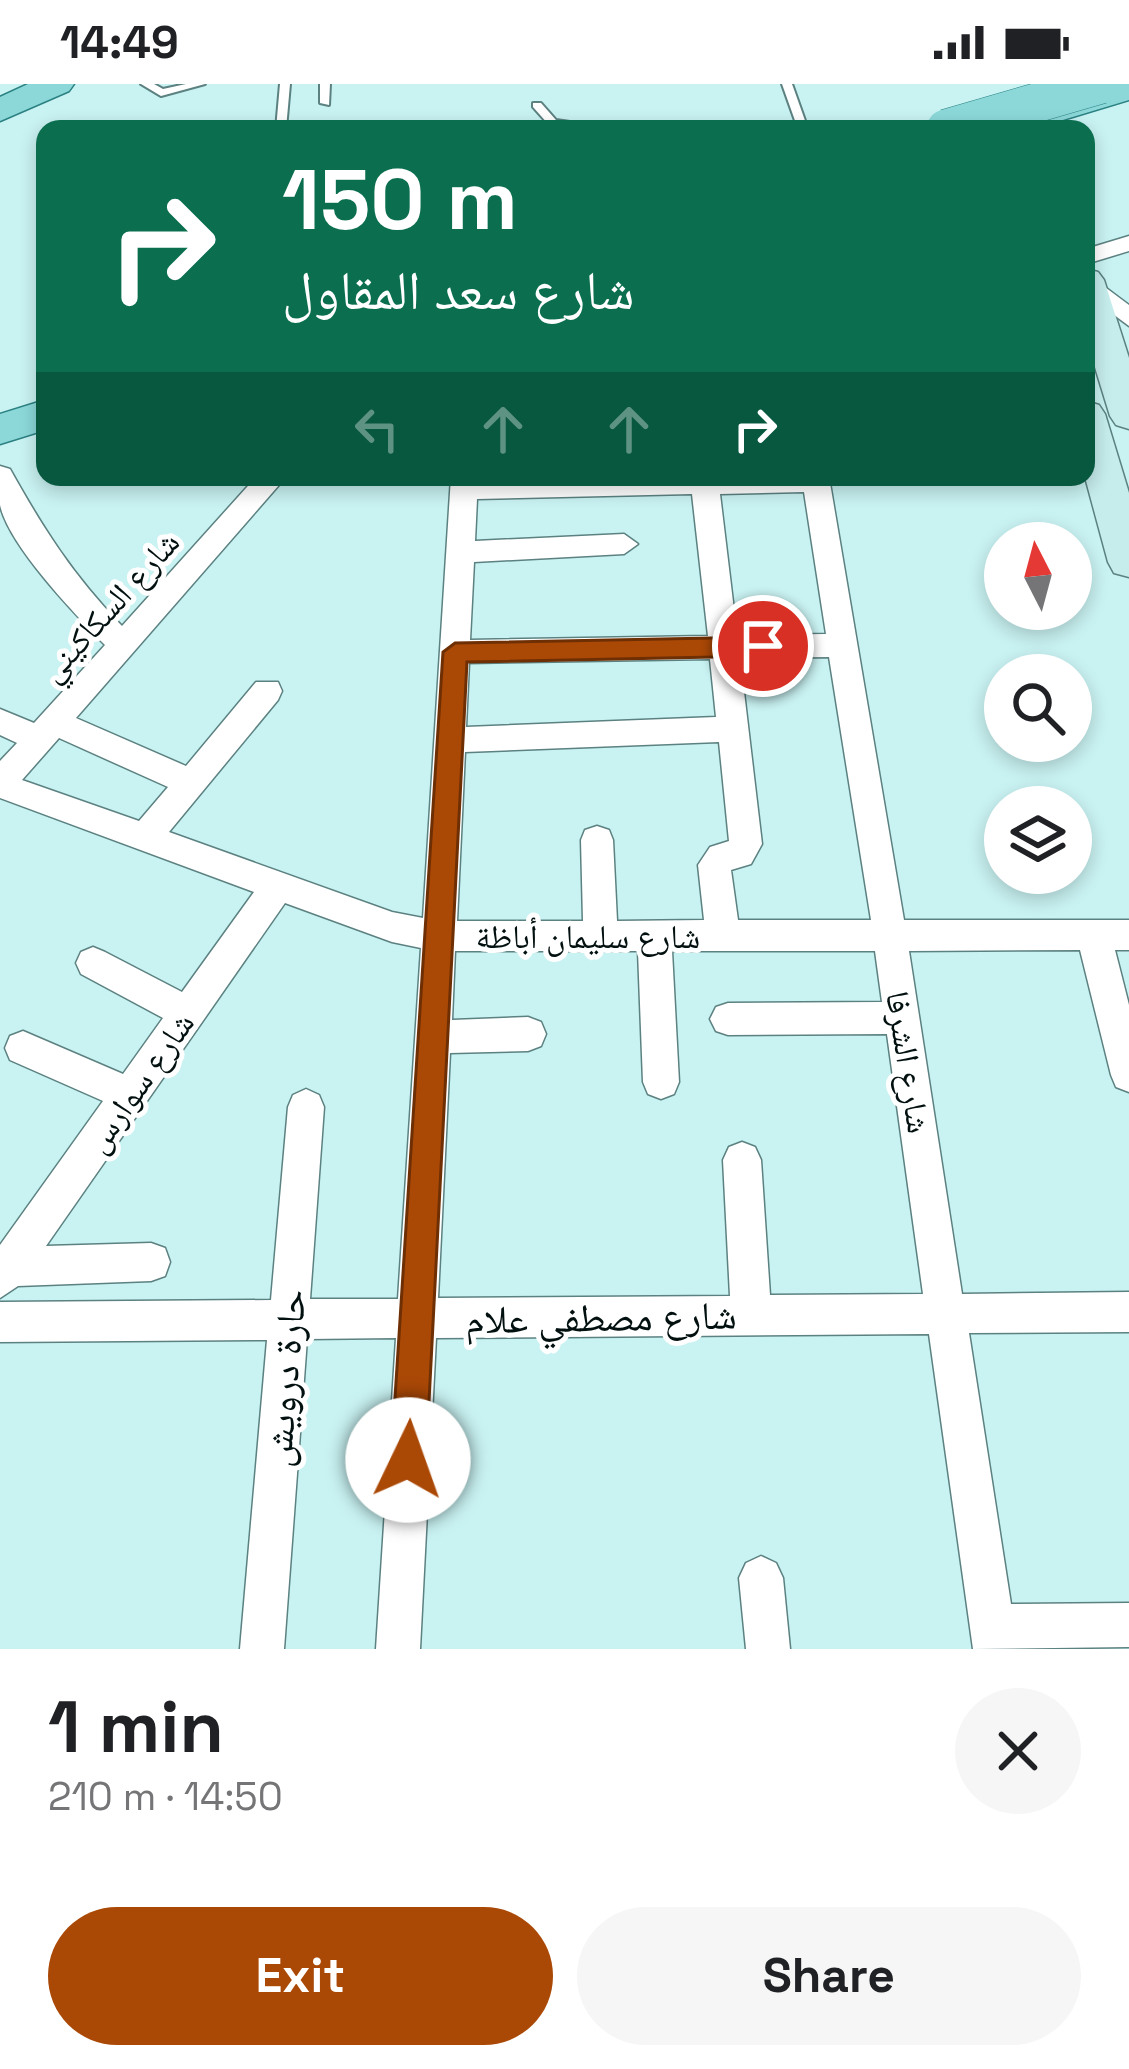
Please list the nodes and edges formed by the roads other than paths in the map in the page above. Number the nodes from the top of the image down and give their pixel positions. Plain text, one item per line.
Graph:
1 (57, 84) edge
2 (146, 84) edge
3 (200, 84) edge
4 (285, 84) edge
5 (325, 84) edge
6 (788, 84) edge
7 (1101, 84) edge
8 (1129, 89) edge
9 (1055, 102) edge
10 (325, 103) dead end
11 (537, 105) dead end
12 (0, 110) edge
13 (281, 120) edge
14 (550, 120) edge
15 (800, 120) edge
16 (977, 120) edge
17 (997, 120) edge
18 (1129, 243) edge
19 (1095, 254) edge
20 (1095, 288) edge
21 (1095, 308) edge
22 (1129, 318) edge
23 (36, 396) edge
24 (0, 406) edge
25 (1129, 416) edge
26 (36, 418) edge
27 (0, 429) edge
28 (1095, 446) edge
29 (0, 476) edge
30 (264, 486) edge
31 (465, 486) edge
32 (705, 486) edge
33 (817, 486) edge
34 (1087, 486) edge
35 (1114, 515) junction
36 (624, 544) dead end
37 (461, 552) junction
38 (1129, 562) edge
39 (123, 645) junction
40 (842, 645) junction
41 (724, 647) junction
42 (455, 652) junction
43 (267, 691) dead end
44 (0, 722) edge
45 (733, 729) junction
46 (46, 731) junction
47 (451, 740) junction
48 (191, 783) junction
49 (0, 784) edge
50 (146, 837) junction
51 (597, 840) dead end
52 (278, 885) junction
53 (1111, 935) edge
54 (439, 936) junction
55 (601, 936) junction
56 (654, 936) junction
57 (724, 936) junction
58 (890, 936) junction
59 (93, 963) dead end
60 (188, 1013) junction
61 (902, 1018) junction
62 (728, 1019) dead end
63 (528, 1034) dead end
64 (433, 1037) junction
65 (23, 1048) dead end
66 (1129, 1075) edge
67 (661, 1082) dead end
68 (130, 1095) junction
69 (306, 1106) dead end
70 (742, 1160) dead end
71 (151, 1262) dead end
72 (4, 1273) edge
73 (1129, 1312) edge
74 (946, 1314) junction
75 (751, 1316) junction
76 (416, 1319) junction
77 (289, 1321) junction
78 (0, 1322) edge
79 (761, 1578) dead end
80 (1129, 1624) edge
81 (994, 1638) edge
82 (262, 1649) edge
83 (398, 1649) edge
84 (768, 1649) edge

1 - 12 main road
2 - 3 lane
4 - 13 lane
5 - 10 lane
6 - 15 lane
7 - 16 main road, bridge
8 - 9 main road
9 - 17 main road
11 - 14 lane
18 - 19 street
20 - 22 street
21 - 25 main road
23 - 24 main road
26 - 27 main road
28 - 35 main road
29 - 39 street
30 - 39 street, شارع السكاكيني
31 - 37 street
32 - 41 street
33 - 40 street, شارع الشرفا
34 - 35 street
35 - 38 main road
36 - 37 street
37 - 42 street
39 - 46 street, شارع السكاكيني
40 - 41 street
40 - 58 street, شارع الشرفا
41 - 42 street
41 - 45 street
42 - 47 street
43 - 48 street
44 - 46 street
45 - 47 street
45 - 57 street
46 - 48 street
46 - 49 street, شارع السكاكيني
47 - 54 street
48 - 50 street
49 - 50 street, شارع سليمان أباظة
50 - 52 street, شارع سليمان أباظة
51 - 55 street
52 - 54 street, شارع سليمان أباظة
52 - 60 street, شارع سوارس
53 - 58 street, شارع سليمان أباظة
53 - 66 street
54 - 55 street, شارع سليمان أباظة
54 - 64 street
55 - 56 street, شارع سليمان أباظة
56 - 57 street, شارع سليمان أباظة
56 - 67 street
57 - 58 street, شارع سليمان أباظة
58 - 61 street, شارع الشرفا
59 - 60 street
60 - 68 street, شارع سوارس
61 - 62 street
61 - 74 street, شارع الشرفا
63 - 64 street
64 - 76 street
65 - 68 street
68 - 72 street, شارع سوارس
69 - 77 street, حارة درويش
70 - 75 street
71 - 72 street
73 - 74 street, شارع مصطفي علام
74 - 75 street, شارع مصطفي علام
74 - 81 street, شارع الشرفا
75 - 76 street, شارع مصطفي علام
76 - 77 street, شارع مصطفي علام
76 - 83 street
77 - 78 street, شارع مصطفي علام
77 - 82 street, حارة درويش
79 - 84 street
80 - 81 street

